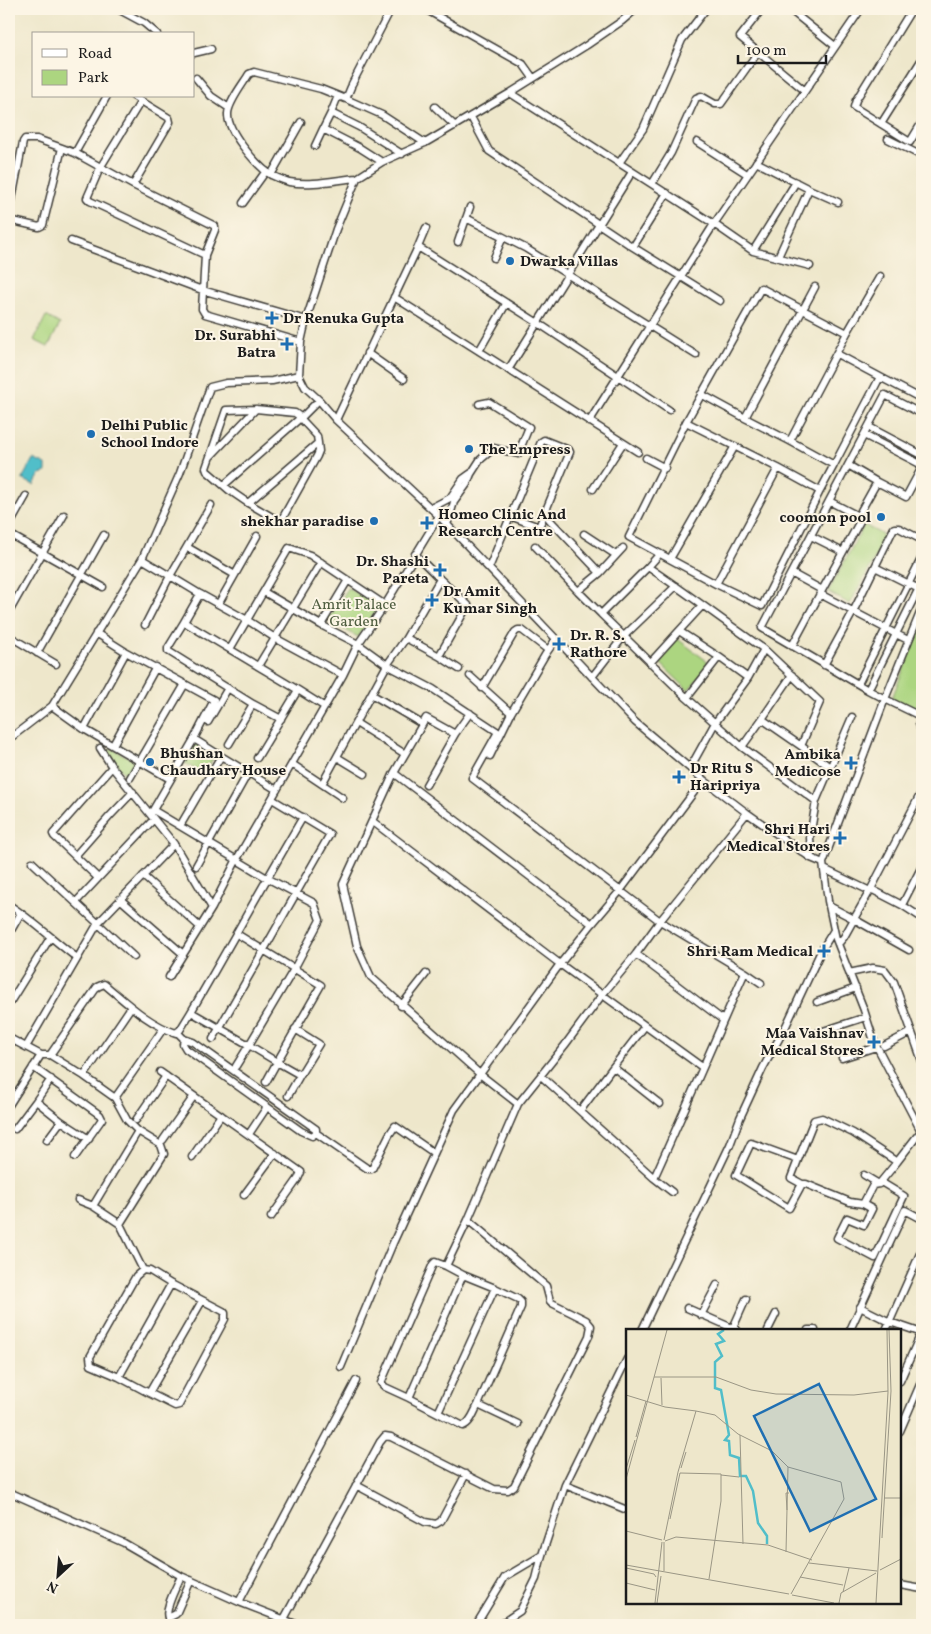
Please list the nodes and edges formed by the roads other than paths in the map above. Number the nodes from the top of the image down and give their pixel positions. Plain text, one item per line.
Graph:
1 (118, 9) edge
2 (391, 9) edge
3 (425, 9) edge
4 (635, 9) edge
5 (706, 9) edge
6 (762, 9) edge
7 (788, 9) edge
8 (861, 9) edge
9 (912, 9) edge
10 (155, 32) edge
11 (835, 46) junction
12 (211, 49) dead end
13 (758, 52) junction
14 (195, 53) edge
15 (922, 59) edge
16 (196, 78) dead end
17 (533, 78) junction
18 (804, 90) junction
19 (510, 93) junction
20 (338, 96) junction
21 (106, 98) edge
22 (136, 98) edge
23 (346, 99) junction
24 (141, 101) junction
25 (435, 107) dead end
26 (229, 108) junction
27 (331, 113) junction
28 (471, 117) junction
29 (301, 122) dead end
30 (922, 122) edge
31 (881, 124) junction
32 (455, 126) junction
33 (323, 129) junction
34 (888, 139) dead end
35 (697, 142) dead end
36 (425, 143) junction
37 (315, 146) dead end
38 (62, 148) junction
39 (75, 153) junction
40 (402, 154) junction
41 (922, 156) edge
42 (382, 162) junction
43 (756, 162) junction
44 (619, 163) junction
45 (100, 168) junction
46 (632, 172) junction
47 (269, 173) junction
48 (747, 174) junction
49 (357, 178) junction
50 (796, 182) junction
51 (652, 184) junction
52 (133, 185) junction
53 (808, 189) junction
54 (667, 193) junction
55 (838, 202) dead end
56 (243, 203) dead end
57 (470, 207) dead end
58 (9, 215) edge
59 (466, 218) junction
60 (9, 220) edge
61 (599, 224) junction
62 (714, 224) junction
63 (426, 228) dead end
64 (503, 237) junction
65 (71, 241) dead end
66 (458, 242) dead end
67 (418, 246) junction
68 (633, 247) junction
69 (753, 251) junction
70 (205, 255) junction
71 (778, 257) junction
72 (494, 258) dead end
73 (810, 266) dead end
74 (568, 276) junction
75 (880, 276) dead end
76 (682, 277) junction
77 (815, 287) dead end
78 (202, 290) junction
79 (394, 297) junction
80 (720, 301) dead end
81 (506, 304) junction
82 (804, 310) junction
83 (306, 320) junction
84 (538, 323) junction
85 (650, 326) junction
86 (847, 333) junction
87 (301, 342) junction
88 (479, 351) junction
89 (367, 353) junction
90 (837, 354) junction
91 (696, 355) dead end
92 (508, 370) junction
93 (299, 375) junction
94 (618, 377) junction
95 (880, 377) junction
96 (404, 379) dead end
97 (701, 394) junction
98 (319, 400) junction
99 (922, 400) edge
100 (479, 404) dead end
101 (256, 409) junction
102 (669, 410) dead end
103 (922, 414) edge
104 (300, 418) junction
105 (745, 418) junction
106 (336, 420) junction
107 (589, 422) junction
108 (686, 422) junction
109 (869, 427) junction
110 (864, 435) junction
111 (790, 442) junction
112 (318, 443) junction
113 (623, 443) junction
114 (735, 446) junction
115 (638, 452) dead end
116 (922, 455) edge
117 (646, 458) dead end
118 (208, 459) junction
119 (834, 465) junction
120 (848, 465) junction
121 (922, 466) edge
122 (665, 468) junction
123 (778, 468) junction
124 (878, 482) junction
125 (224, 485) junction
126 (592, 489) dead end
127 (820, 491) junction
128 (26, 496) dead end
129 (452, 500) junction
130 (829, 501) junction
131 (248, 503) junction
132 (211, 505) dead end
133 (431, 508) junction
134 (64, 515) dead end
135 (439, 516) junction
136 (510, 516) junction
137 (858, 516) junction
138 (550, 519) dead end
139 (447, 525) junction
140 (9, 526) edge
141 (9, 534) edge
142 (584, 534) dead end
143 (104, 535) dead end
144 (257, 536) dead end
145 (811, 536) junction
146 (922, 540) edge
147 (535, 546) dead end
148 (187, 548) junction
149 (623, 548) dead end
150 (843, 552) junction
151 (42, 554) junction
152 (415, 554) junction
153 (616, 555) junction
154 (657, 557) dead end
155 (922, 557) edge
156 (142, 559) junction
157 (670, 559) junction
158 (321, 562) junction
159 (648, 567) junction
160 (875, 567) junction
161 (489, 568) junction
162 (600, 573) junction
163 (791, 573) junction
164 (235, 574) junction
165 (81, 576) junction
166 (170, 576) junction
167 (440, 579) junction
168 (348, 580) junction
169 (922, 582) edge
170 (716, 584) junction
171 (909, 584) junction
172 (676, 586) junction
173 (103, 587) dead end
174 (918, 589) junction
175 (264, 592) junction
176 (578, 592) junction
177 (821, 592) junction
178 (200, 594) junction
179 (219, 603) junction
180 (385, 605) junction
181 (702, 606) junction
182 (292, 608) junction
183 (922, 608) edge
184 (9, 612) edge
185 (853, 612) junction
186 (601, 614) junction
187 (247, 620) junction
188 (184, 622) junction
189 (145, 625) dead end
190 (321, 625) junction
191 (887, 630) junction
192 (679, 631) junction
193 (96, 633) junction
194 (896, 634) junction
195 (9, 636) edge
196 (624, 636) junction
197 (274, 638) junction
198 (406, 638) junction
199 (556, 638) junction
200 (908, 640) junction
201 (358, 644) junction
202 (792, 646) junction
203 (230, 649) junction
204 (764, 649) junction
205 (548, 650) junction
206 (126, 652) junction
207 (37, 653) junction
208 (439, 656) junction
209 (719, 657) junction
210 (650, 663) junction
211 (56, 664) dead end
212 (387, 665) junction
213 (824, 665) junction
214 (258, 666) junction
215 (156, 668) junction
216 (459, 669) dead end
217 (343, 675) junction
218 (792, 675) junction
219 (470, 676) dead end
220 (592, 676) junction
221 (748, 678) junction
222 (186, 684) junction
223 (858, 684) junction
224 (228, 688) junction
225 (482, 688) junction
226 (298, 690) junction
227 (868, 690) junction
228 (371, 694) junction
229 (687, 698) junction
230 (885, 700) junction
231 (253, 704) junction
232 (52, 706) junction
233 (325, 707) junction
234 (470, 712) junction
235 (511, 713) junction
236 (921, 714) edge
237 (852, 717) dead end
238 (281, 719) junction
239 (762, 719) junction
240 (208, 722) dead end
241 (356, 723) junction
242 (715, 723) junction
243 (422, 724) junction
244 (84, 729) junction
245 (455, 734) junction
246 (922, 734) edge
247 (9, 739) edge
248 (194, 739) junction
249 (229, 744) dead end
250 (113, 745) junction
251 (801, 746) junction
252 (742, 747) junction
253 (100, 748) dead end
254 (405, 754) junction
255 (221, 756) junction
256 (490, 756) dead end
257 (338, 757) junction
258 (257, 758) dead end
259 (140, 762) junction
260 (292, 764) junction
261 (112, 766) junction
262 (690, 768) junction
263 (830, 768) junction
264 (248, 773) junction
265 (394, 773) junction
266 (364, 774) dead end
267 (130, 778) dead end
268 (170, 778) junction
269 (705, 781) junction
270 (322, 784) junction
271 (426, 785) dead end
272 (278, 790) junction
273 (922, 790) edge
274 (133, 792) junction
275 (343, 798) dead end
276 (272, 800) junction
277 (816, 800) junction
278 (747, 813) junction
279 (303, 817) junction
280 (154, 819) junction
281 (372, 821) junction
282 (180, 826) junction
283 (209, 843) junction
284 (174, 844) junction
285 (75, 856) junction
286 (811, 858) junction
287 (237, 860) junction
288 (32, 862) dead end
289 (196, 866) dead end
290 (824, 866) junction
291 (922, 866) edge
292 (143, 876) junction
293 (98, 878) junction
294 (267, 878) junction
295 (871, 890) junction
296 (620, 891) junction
297 (296, 893) junction
298 (120, 899) junction
299 (76, 902) junction
300 (9, 905) edge
301 (902, 905) junction
302 (829, 906) junction
303 (212, 908) junction
304 (21, 913) junction
305 (922, 918) edge
306 (854, 919) junction
307 (660, 921) junction
308 (98, 923) junction
309 (592, 924) junction
310 (200, 927) junction
311 (834, 930) junction
312 (9, 934) edge
313 (237, 934) junction
314 (50, 938) junction
315 (838, 944) junction
316 (263, 950) junction
317 (909, 950) dead end
318 (183, 954) junction
319 (636, 954) junction
320 (134, 957) dead end
321 (77, 958) junction
322 (560, 964) junction
323 (294, 969) junction
324 (745, 972) junction
325 (849, 972) junction
326 (426, 974) dead end
327 (169, 977) dead end
328 (760, 983) dead end
329 (856, 988) junction
330 (602, 995) junction
331 (817, 1002) dead end
332 (9, 1004) edge
333 (401, 1006) junction
334 (131, 1007) junction
335 (191, 1012) junction
336 (866, 1017) junction
337 (723, 1020) junction
338 (645, 1026) junction
339 (219, 1027) junction
340 (163, 1029) junction
341 (295, 1030) junction
342 (177, 1032) junction
343 (911, 1032) junction
344 (817, 1033) dead end
345 (9, 1038) edge
346 (214, 1038) dead end
347 (184, 1039) junction
348 (249, 1045) junction
349 (884, 1046) dead end
350 (26, 1047) junction
351 (876, 1047) junction
352 (41, 1055) junction
353 (50, 1055) junction
354 (842, 1058) dead end
355 (922, 1061) edge
356 (277, 1062) junction
357 (236, 1066) dead end
358 (33, 1067) junction
359 (613, 1067) junction
360 (702, 1067) junction
361 (300, 1075) junction
362 (481, 1075) junction
363 (84, 1076) junction
364 (541, 1076) junction
365 (50, 1079) junction
366 (266, 1082) dead end
367 (194, 1096) junction
368 (288, 1096) dead end
369 (115, 1098) junction
370 (36, 1100) junction
371 (518, 1104) junction
372 (660, 1104) dead end
373 (9, 1105) edge
374 (267, 1107) junction
375 (580, 1111) junction
376 (221, 1115) junction
377 (136, 1120) dead end
378 (61, 1121) junction
379 (15, 1129) dead end
380 (138, 1131) junction
381 (922, 1132) edge
382 (316, 1133) junction
383 (249, 1134) junction
384 (89, 1139) junction
385 (47, 1140) dead end
386 (164, 1140) dead end
387 (275, 1153) junction
388 (434, 1153) junction
389 (75, 1157) dead end
390 (192, 1157) dead end
391 (798, 1160) junction
392 (897, 1162) junction
393 (864, 1175) dead end
394 (654, 1178) junction
395 (880, 1183) junction
396 (802, 1184) junction
397 (672, 1192) dead end
398 (244, 1195) dead end
399 (78, 1200) dead end
400 (863, 1204) junction
401 (93, 1206) junction
402 (271, 1217) dead end
403 (922, 1218) edge
404 (468, 1220) junction
405 (120, 1224) junction
406 (922, 1249) edge
407 (446, 1266) junction
408 (143, 1270) junction
409 (463, 1275) junction
410 (171, 1284) junction
411 (717, 1285) dead end
412 (495, 1288) junction
413 (746, 1300) dead end
414 (202, 1301) junction
415 (860, 1307) junction
416 (686, 1308) dead end
417 (776, 1314) dead end
418 (701, 1315) junction
419 (890, 1322) junction
420 (642, 1329) edge
421 (735, 1329) edge
422 (768, 1329) edge
423 (850, 1329) edge
424 (886, 1329) edge
425 (922, 1332) edge
426 (626, 1361) edge
427 (341, 1367) dead end
428 (119, 1377) junction
429 (901, 1379) edge
430 (922, 1380) edge
431 (356, 1382) dead end
432 (149, 1392) junction
433 (409, 1398) junction
434 (478, 1405) junction
435 (438, 1412) junction
436 (518, 1424) dead end
437 (901, 1429) edge
438 (466, 1474) junction
439 (356, 1485) junction
440 (566, 1486) junction
441 (9, 1492) edge
442 (626, 1510) edge
443 (542, 1555) junction
444 (181, 1576) junction
445 (191, 1580) junction
446 (901, 1585) edge
447 (922, 1589) edge
448 (239, 1602) junction
449 (168, 1618) junction
450 (284, 1619) junction
451 (165, 1625) edge
452 (298, 1625) edge
453 (476, 1625) edge
454 (499, 1625) edge

1 - 10 street
2 - 23 street
3 - 17 street
4 - 17 street
5 - 44 street
6 - 13 street
7 - 11 street
8 - 11 street
9 - 31 street
11 - 18 street
12 - 14 street
13 - 18 street
13 - 51 street
15 - 31 street
16 - 26 street
17 - 19 street
18 - 43 street
19 - 28 street
19 - 44 street
20 - 23 street
20 - 26 street
20 - 27 street
21 - 39 street
22 - 24 street
23 - 36 street
24 - 45 street
24 - 52 street
25 - 32 street
26 - 47 street
27 - 33 street
27 - 40 street
28 - 32 street
28 - 61 street
29 - 47 street
30 - 31 street
32 - 36 street
33 - 37 street
33 - 42 street
34 - 41 street
35 - 48 street
36 - 40 street
38 - 39 street
38 - 58 street
38 - 60 street
39 - 45 street
40 - 42 street
42 - 49 street
43 - 48 street
43 - 50 street
44 - 46 street
45 - 52 street
45 - 70 street
46 - 51 street
46 - 61 street
47 - 49 street
47 - 56 street
48 - 62 street
49 - 83 street
50 - 53 street
50 - 69 street
51 - 54 street
52 - 70 street
53 - 55 street
53 - 71 street
54 - 62 street
54 - 68 street
57 - 59 street
59 - 64 street
59 - 66 street
61 - 68 street
61 - 74 street
62 - 69 street
62 - 76 street
63 - 67 street
64 - 72 street
64 - 74 street
65 - 78 street
67 - 79 street
67 - 81 street
68 - 76 street
69 - 71 street
70 - 78 street
71 - 73 street
74 - 84 street
74 - 85 street
75 - 86 street
76 - 80 street
76 - 85 street
77 - 82 street
78 - 83 street
78 - 87 street
79 - 88 street
79 - 89 street
81 - 84 street
81 - 88 street
82 - 86 street
82 - 97 street
82 - 105 street
83 - 87 street
84 - 92 street
84 - 94 street
85 - 91 street
85 - 94 street
86 - 90 street
87 - 93 street
88 - 92 street
89 - 96 street
89 - 106 street
90 - 95 street
90 - 111 street
92 - 107 street
93 - 98 street
93 - 156 street
94 - 102 street
94 - 107 street
95 - 99 street
95 - 119 street
97 - 105 street
97 - 108 street
98 - 104 street
98 - 106 street
100 - 129 street
101 - 104 street
101 - 118 street
101 - 118 street
103 - 109 street
104 - 112 street
104 - 125 street
105 - 111 street
106 - 133 street
107 - 113 street
108 - 114 street
108 - 122 street
109 - 110 street
109 - 116 street
110 - 120 street
110 - 121 street
111 - 119 street
112 - 131 street
112 - 131 street
113 - 115 street
113 - 126 street
114 - 123 street
114 - 157 street
117 - 122 street
118 - 125 street
119 - 127 street
120 - 124 street
120 - 130 street
121 - 124 street
122 - 157 street
123 - 127 street
123 - 170 street
124 - 137 street
125 - 131 street
127 - 170 street
128 - 140 street
129 - 133 street
129 - 139 street
130 - 137 street
130 - 145 street
132 - 148 street
133 - 135 street
134 - 151 street
135 - 139 street
135 - 152 street
136 - 136 street
136 - 161 street
137 - 150 street
138 - 162 street
139 - 161 street
141 - 151 street
142 - 153 street
143 - 165 street
144 - 164 street
145 - 150 street
145 - 163 street
146 - 160 street
147 - 176 street
148 - 164 street
148 - 166 street
149 - 153 street
150 - 177 street
151 - 165 street
151 - 184 street
152 - 167 street
152 - 180 street
153 - 162 street
154 - 159 street
155 - 171 street
156 - 166 street
156 - 193 street
157 - 170 street
158 - 168 street
158 - 175 street
158 - 182 street
159 - 172 street
159 - 186 street
160 - 171 street
160 - 185 street
161 - 199 street
162 - 176 street
163 - 177 street
163 - 202 street
164 - 179 street
165 - 173 street
165 - 207 street
166 - 178 street
166 - 189 street
167 - 198 street
167 - 208 street
168 - 180 street
168 - 190 street
169 - 174 street
171 - 174 street
171 - 191 street
172 - 181 street
172 - 196 street
174 - 194 street
175 - 182 street
175 - 187 street
176 - 186 street
177 - 185 street
177 - 202 street
178 - 179 street
178 - 188 street
179 - 187 street
180 - 201 street
181 - 192 street
181 - 204 street
182 - 190 street
182 - 197 street
183 - 200 street
185 - 191 street
185 - 213 street
186 - 196 street
187 - 197 street
187 - 203 street
188 - 203 street
188 - 224 street
190 - 201 street
191 - 194 street
191 - 223 street
192 - 209 street
192 - 210 street
193 - 206 street
193 - 232 street
194 - 200 street
194 - 227 street
195 - 207 street
196 - 210 street
196 - 220 street
197 - 214 street
197 - 217 street
198 - 208 street
198 - 212 street
199 - 205 street
199 - 220 street
200 - 230 street
201 - 212 street
201 - 217 street
202 - 213 street
203 - 214 street
204 - 218 street
204 - 221 street
205 - 225 street
205 - 235 street
206 - 215 street
206 - 244 street
207 - 211 street
208 - 216 street
209 - 221 street
209 - 229 street
210 - 229 street
212 - 228 street
212 - 234 street
213 - 223 street
214 - 226 street
215 - 222 street
215 - 250 street
217 - 233 street
218 - 239 street
218 - 251 street
219 - 225 street
220 - 262 street
221 - 242 street
222 - 248 street
222 - 259 street
223 - 227 street
224 - 231 street
224 - 240 street
225 - 235 street
226 - 233 street
226 - 238 street
227 - 230 street
228 - 241 street
228 - 243 street
229 - 242 street
230 - 236 street
230 - 290 street
231 - 238 street
231 - 249 street
232 - 244 street
232 - 247 street
233 - 260 street
234 - 245 street
234 - 296 street
235 - 256 street
236 - 246 street
237 - 263 street
238 - 258 street
239 - 251 street
239 - 252 street
241 - 254 street
241 - 257 street
242 - 252 street
242 - 262 street
243 - 245 street
243 - 254 street
244 - 250 street
245 - 271 street
248 - 255 street
248 - 268 street
250 - 259 street
251 - 263 street
252 - 277 street
253 - 261 street
254 - 265 street
255 - 264 street
255 - 282 street
257 - 266 street
257 - 270 street
259 - 267 street
259 - 268 street
260 - 270 street
260 - 272 street
261 - 274 street
261 - 285 street
262 - 269 street
263 - 277 street
264 - 272 street
264 - 283 street
265 - 281 street
265 - 309 street
268 - 282 street
269 - 278 street
269 - 296 street
270 - 275 street
272 - 276 street
273 - 295 street
274 - 280 street
274 - 285 street
276 - 279 street
276 - 287 street
277 - 286 street
278 - 286 street
278 - 307 street
279 - 294 street
279 - 297 street
280 - 284 street
280 - 293 street
281 - 322 street
281 - 333 street
282 - 283 street
283 - 287 street
283 - 289 street
284 - 292 street
284 - 303 street
285 - 293 street
286 - 290 street
287 - 294 street
287 - 303 street
288 - 299 street
290 - 295 street
290 - 302 street
291 - 301 street
292 - 298 street
292 - 310 street
293 - 299 street
294 - 297 street
294 - 313 street
295 - 301 street
295 - 306 street
296 - 307 street
296 - 309 street
297 - 316 street
297 - 323 street
298 - 308 street
298 - 318 street
299 - 308 street
300 - 304 street
301 - 305 street
302 - 306 street
302 - 311 street
303 - 310 street
304 - 312 street
304 - 314 street
306 - 315 street
306 - 317 street
307 - 319 street
307 - 324 street
308 - 320 street
308 - 321 street
309 - 322 street
310 - 318 street
311 - 315 street
311 - 420 street
313 - 316 street
313 - 335 street
314 - 321 street
314 - 332 street
315 - 325 street
316 - 323 street
316 - 339 street
318 - 327 street
319 - 330 street
319 - 337 street
321 - 350 street
322 - 330 street
322 - 362 street
323 - 341 street
323 - 348 street
324 - 328 street
324 - 337 street
325 - 329 street
325 - 343 street
326 - 333 street
329 - 331 street
329 - 336 street
330 - 338 street
330 - 364 street
333 - 362 street
334 - 340 street
334 - 353 street
334 - 363 street
335 - 339 street
335 - 342 street
336 - 344 street
336 - 351 street
337 - 360 street
338 - 359 street
338 - 360 street
339 - 346 street
339 - 348 street
340 - 342 street
340 - 369 street
341 - 356 street
341 - 361 street
342 - 347 street
343 - 349 street
343 - 355 street
345 - 350 street
347 - 374 street
347 - 382 street
348 - 356 street
348 - 357 street
350 - 352 street
351 - 354 street
351 - 381 street
352 - 353 street
352 - 358 street
353 - 363 street
356 - 361 street
356 - 366 street
358 - 365 street
358 - 373 street
359 - 372 street
359 - 375 street
360 - 394 street
361 - 368 street
362 - 371 street
362 - 388 street
363 - 369 street
364 - 371 street
364 - 375 street
365 - 370 street
365 - 384 street
367 - 376 street
367 - 377 street
367 - 386 street
369 - 380 street
370 - 378 street
370 - 379 street
371 - 404 street
374 - 382 street
374 - 383 street
375 - 394 street
376 - 383 street
376 - 390 street
378 - 384 street
378 - 385 street
380 - 401 street
380 - 405 street
381 - 392 street
382 - 388 street
383 - 387 street
384 - 389 street
387 - 398 street
387 - 402 street
388 - 427 street
391 - 392 street
391 - 396 street
391 - 396 street
392 - 395 street
393 - 395 street
394 - 397 street
395 - 400 street
395 - 400 street
396 - 400 street
399 - 401 street
401 - 405 street
403 - 415 street
404 - 407 street
404 - 438 street
405 - 408 street
406 - 419 street
407 - 409 street
407 - 433 street
408 - 410 street
408 - 428 street
409 - 412 street
409 - 433 street
410 - 414 street
410 - 428 street
411 - 418 street
412 - 434 street
412 - 435 street
413 - 421 street
414 - 432 street
414 - 432 street
415 - 419 street
415 - 423 street
416 - 418 street
417 - 422 street
418 - 421 street
419 - 424 street
419 - 425 street
425 - 429 street
426 - 440 street
428 - 432 street
430 - 437 street
431 - 448 street
433 - 435 street
434 - 435 street
434 - 436 street
438 - 439 street
438 - 439 street
439 - 450 street
440 - 442 street
440 - 443 street
441 - 444 street
443 - 453 street
443 - 454 street
444 - 445 street
444 - 449 street
445 - 448 street
445 - 449 street
446 - 447 street
448 - 450 street
449 - 451 street
450 - 452 street

